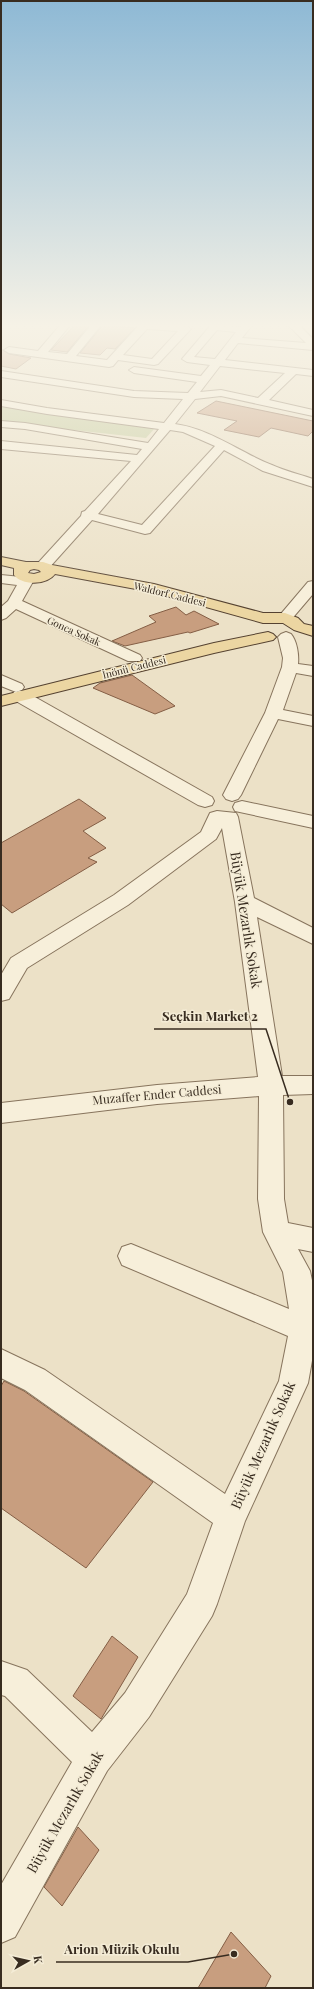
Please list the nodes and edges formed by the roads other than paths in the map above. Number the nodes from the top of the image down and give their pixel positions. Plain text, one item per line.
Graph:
1 (94, 417) edge
2 (175, 417) edge
3 (106, 418) joint
4 (1, 424) edge
5 (168, 426) junction
6 (1, 445) edge
7 (222, 445) junction
8 (151, 446) junction
9 (140, 458) junction
10 (313, 483) edge
11 (87, 515) junction
12 (1, 561) edge
13 (1, 569) edge
14 (33, 573) junction
15 (1, 579) edge
16 (313, 585) edge
17 (14, 603) junction
18 (1, 615) edge
19 (285, 618) junction
20 (264, 625) junction
21 (306, 629) edge
22 (286, 637) junction
23 (313, 639) edge
24 (134, 658) junction
25 (290, 667) junction
26 (313, 671) edge
27 (1, 680) edge
28 (12, 691) edge
29 (1, 701) edge
30 (272, 713) junction
31 (313, 721) edge
32 (205, 801) junction
33 (230, 809) junction
34 (313, 822) edge
35 (245, 902) junction
36 (313, 937) edge
37 (1, 993) edge
38 (271, 1085) junction
39 (313, 1085) edge
40 (1, 1113) edge
41 (276, 1232) junction
42 (313, 1240) edge
43 (131, 1256) dead end
44 (304, 1329) junction
45 (1, 1363) edge
46 (232, 1517) junction
47 (1, 1678) edge
48 (94, 1758) junction
49 (1, 1923) edge

1 - 3 street
2 - 5 street
3 - 5 street
4 - 8 street
5 - 7 street
5 - 8 street
6 - 9 street
7 - 10 street
7 - 11 street
8 - 9 street
9 - 11 street
11 - 14 street
12 - 14 main road, Waldorf Caddesi
13 - 14 main road, Waldorf Caddesi
14 - 15 street
14 - 17 street
14 - 20 main road, Waldorf Caddesi
16 - 19 street
17 - 18 street
17 - 24 street, Gonca Sokak
19 - 20 main road, İnönü Caddesi
19 - 21 main road, İnönü Caddesi
20 - 22 main road
20 - 24 main road, İnönü Caddesi
20 - 28 main road, İnönü Caddesi
21 - 22 main road
22 - 23 main road
22 - 25 street
24 - 28 main road, İnönü Caddesi
25 - 26 street
25 - 30 street
27 - 28 street
28 - 29 main road, İnönü Caddesi
28 - 32 street
30 - 31 street
30 - 33 street
32 - 33 street
32 - 33 street
33 - 34 street
33 - 35 street, Büyük Mezarlık Sokak
33 - 37 street
35 - 36 street
35 - 38 street, Büyük Mezarlık Sokak
38 - 39 street, Muzaffer Ender Caddesi
38 - 40 street, Muzaffer Ender Caddesi
38 - 41 street, Büyük Mezarlık Sokak
41 - 42 street
41 - 44 street, Büyük Mezarlık Sokak
43 - 44 street
44 - 46 street, Büyük Mezarlık Sokak
45 - 46 street
46 - 48 street, Büyük Mezarlık Sokak
47 - 48 street
48 - 49 street, Büyük Mezarlık Sokak

